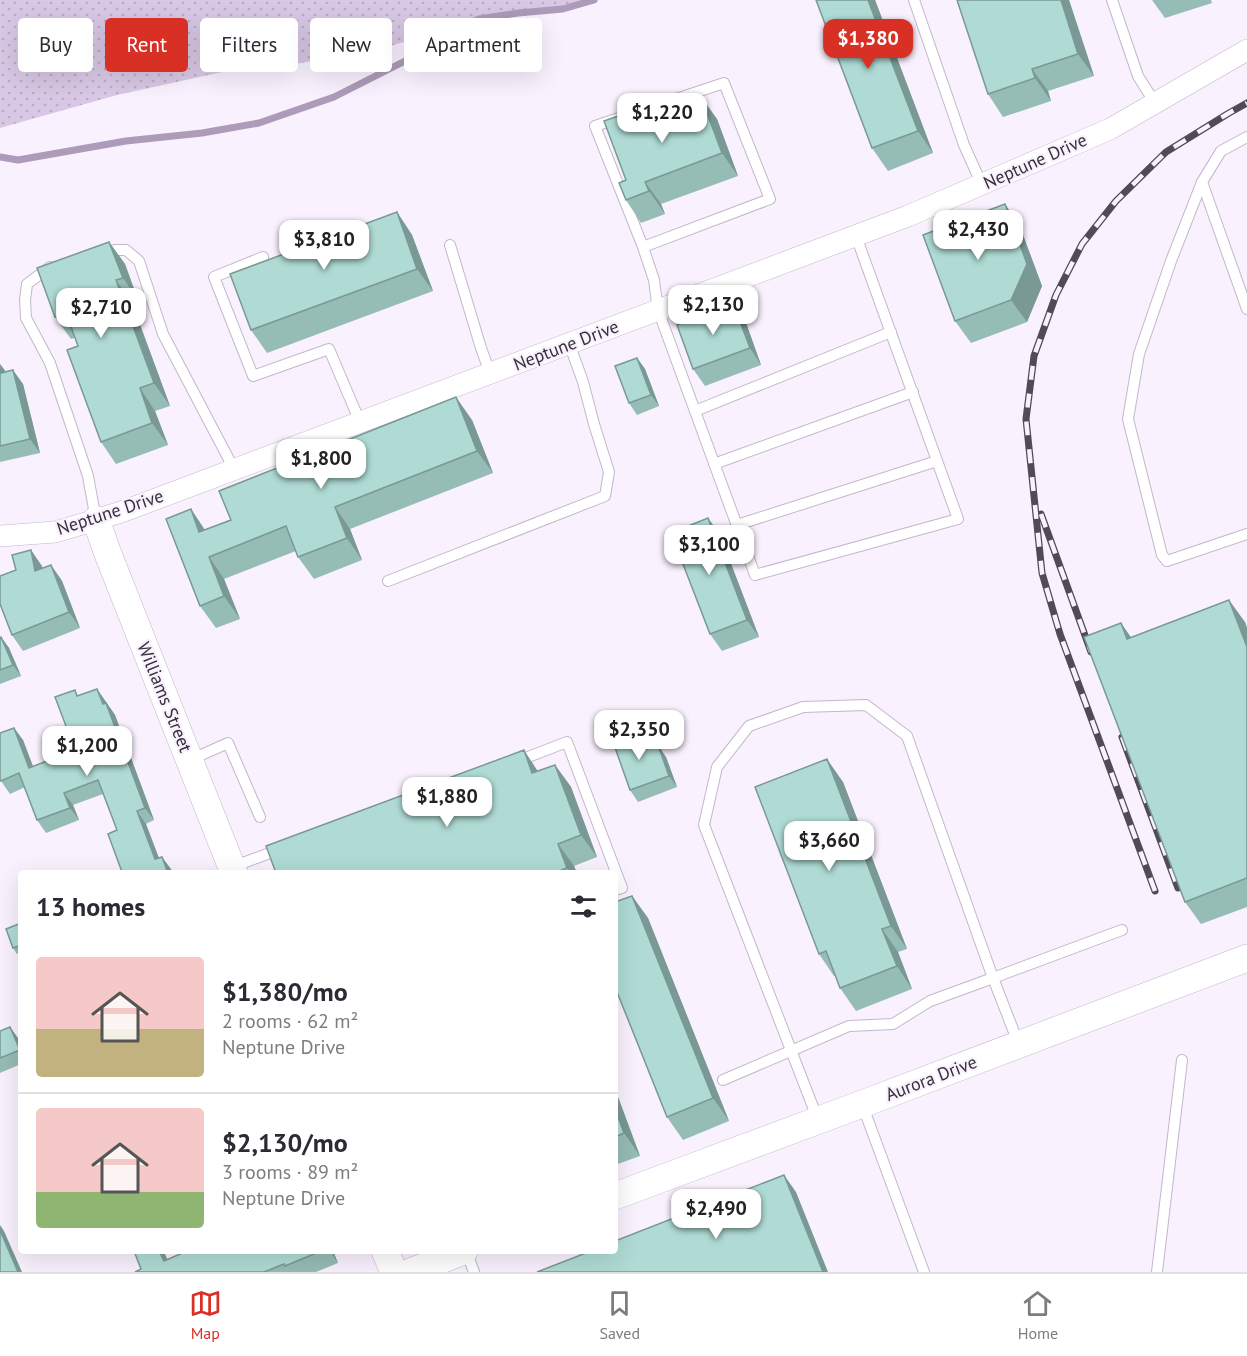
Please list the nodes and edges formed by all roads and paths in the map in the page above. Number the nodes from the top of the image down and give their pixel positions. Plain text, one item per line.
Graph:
1 (914, 0) edge
2 (1112, 0) edge
3 (1247, 50) edge
4 (1155, 103) junction
5 (1247, 137) edge
6 (1202, 182) junction
7 (982, 185) junction
8 (856, 236) junction
9 (450, 245) dead end
10 (643, 247) junction
11 (93, 256) edge
12 (263, 257) dead end
13 (60, 265) edge
14 (1247, 309) edge
15 (658, 310) junction
16 (891, 332) junction
17 (569, 343) junction
18 (490, 373) junction
19 (912, 392) junction
20 (695, 411) junction
21 (360, 422) junction
22 (937, 461) junction
23 (714, 464) junction
24 (234, 469) junction
25 (96, 520) junction
26 (737, 525) junction
27 (1247, 534) edge
28 (0, 536) edge
29 (387, 581) dead end
30 (190, 760) junction
31 (500, 767) edge
32 (260, 817) dead end
33 (288, 847) edge
34 (233, 870) edge
35 (615, 870) edge
36 (618, 877) edge
37 (618, 889) edge
38 (1122, 930) dead end
39 (1247, 958) edge
40 (993, 978) junction
41 (1019, 1045) junction
42 (792, 1050) junction
43 (1182, 1060) dead end
44 (723, 1080) dead end
45 (862, 1104) junction
46 (819, 1120) junction
47 (618, 1195) edge
48 (386, 1254) edge
49 (457, 1254) edge
50 (466, 1254) edge
51 (394, 1272) edge
52 (410, 1272) edge
53 (474, 1272) edge
54 (924, 1272) edge
55 (1157, 1272) edge

1 - 7 lane
2 - 4 lane
3 - 4 street, Neptune Drive
4 - 7 street, Neptune Drive
5 - 6 lane
6 - 14 lane
6 - 27 lane
7 - 8 street, Neptune Drive
8 - 15 street, Neptune Drive
8 - 16 lane
9 - 18 lane
10 - 10 lane
10 - 15 lane
11 - 24 lane
12 - 21 lane
13 - 25 lane
15 - 17 street, Neptune Drive
15 - 20 lane
16 - 19 lane
16 - 20 lane
17 - 18 street, Neptune Drive
17 - 29 lane
18 - 21 street, Neptune Drive
19 - 22 lane
19 - 23 lane
20 - 23 lane
21 - 24 street, Neptune Drive
22 - 26 lane
22 - 26 lane
23 - 26 lane
24 - 25 street, Neptune Drive
25 - 28 street, Neptune Drive
25 - 30 street, Williams Street
30 - 32 lane
30 - 34 street, Williams Street
31 - 35 lane
33 - 34 lane
36 - 37 lane
38 - 40 lane
39 - 41 street, Aurora Drive
40 - 41 lane
40 - 42 lane
40 - 42 lane
41 - 45 street, Aurora Drive
42 - 44 lane
42 - 46 lane
43 - 55 lane
45 - 46 street, Aurora Drive
45 - 54 lane
46 - 47 street, Aurora Drive
48 - 51 street
49 - 52 street
50 - 53 lane

